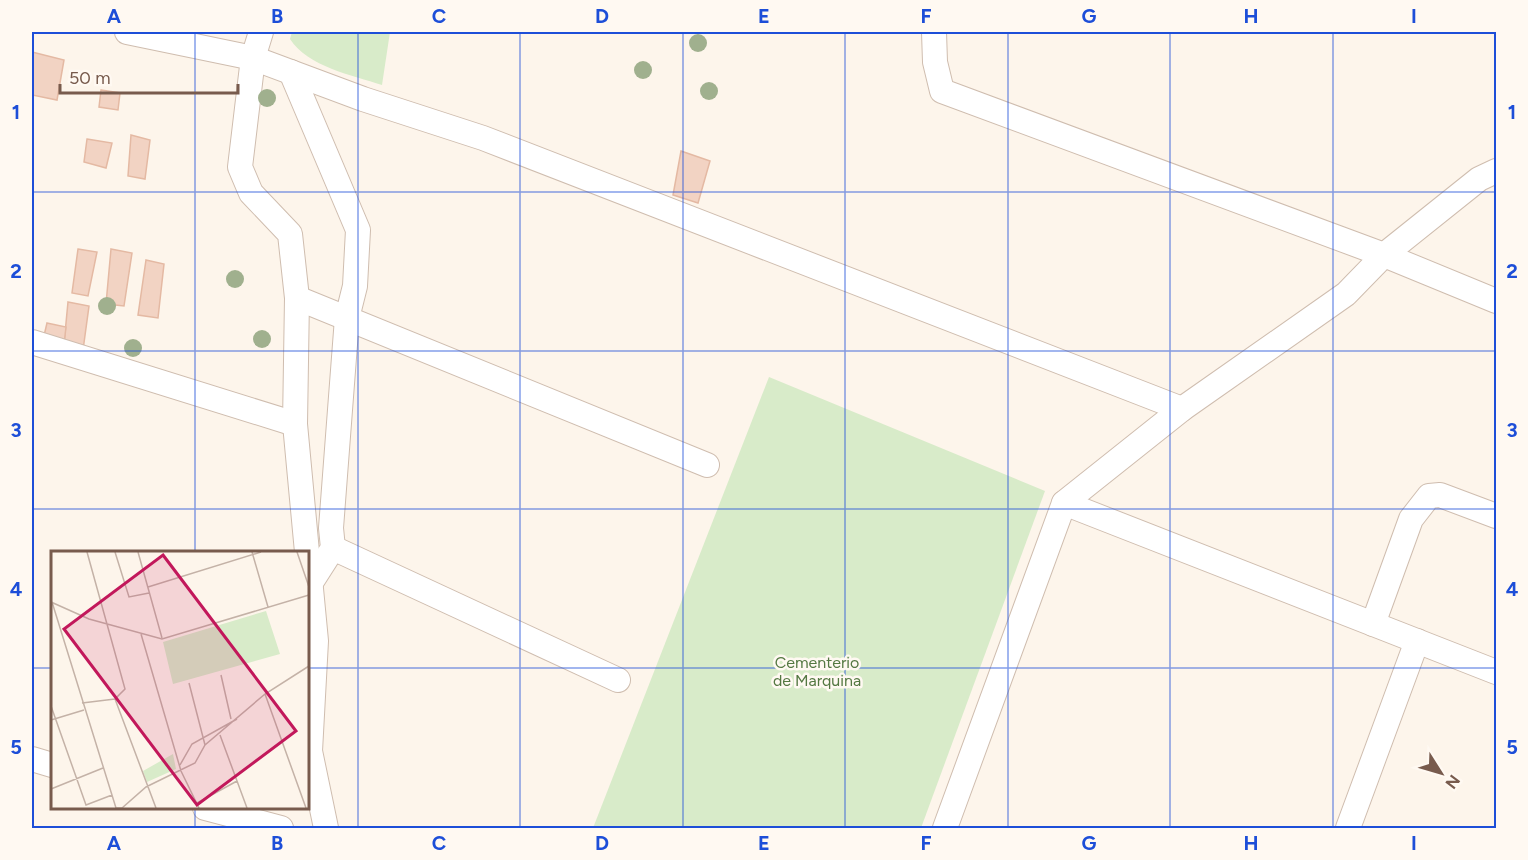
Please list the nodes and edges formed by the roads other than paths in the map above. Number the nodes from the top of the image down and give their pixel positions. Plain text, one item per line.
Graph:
1 (127, 32) edge
2 (261, 32) edge
3 (934, 32) edge
4 (253, 58) junction
5 (291, 72) junction
6 (1497, 171) edge
7 (1384, 255) junction
8 (297, 298) junction
9 (1497, 301) edge
10 (347, 318) junction
11 (32, 342) edge
12 (1182, 409) junction
13 (295, 424) junction
14 (707, 465) dead end
15 (1065, 503) junction
16 (1497, 516) edge
17 (333, 548) junction
18 (307, 551) edge
19 (309, 574) edge
20 (310, 584) junction
21 (1373, 624) junction
22 (1417, 641) junction
23 (1497, 672) edge
24 (618, 680) dead end
25 (32, 759) edge
26 (51, 765) edge
27 (212, 809) edge
28 (280, 828) edge
29 (326, 828) edge
30 (945, 828) edge
31 (1348, 828) edge

1 - 4 street
2 - 4 street
3 - 7 street
4 - 5 street
4 - 8 street
5 - 10 street
5 - 12 street
6 - 7 street
7 - 9 street
7 - 12 street
8 - 10 street
8 - 13 street
10 - 14 street
10 - 17 street
11 - 13 street
12 - 15 street
13 - 18 street
15 - 21 street
15 - 30 street
16 - 21 street
17 - 20 street
17 - 24 street
19 - 20 street
20 - 29 street
21 - 22 street
22 - 23 street
22 - 31 street
25 - 26 street
27 - 28 street

